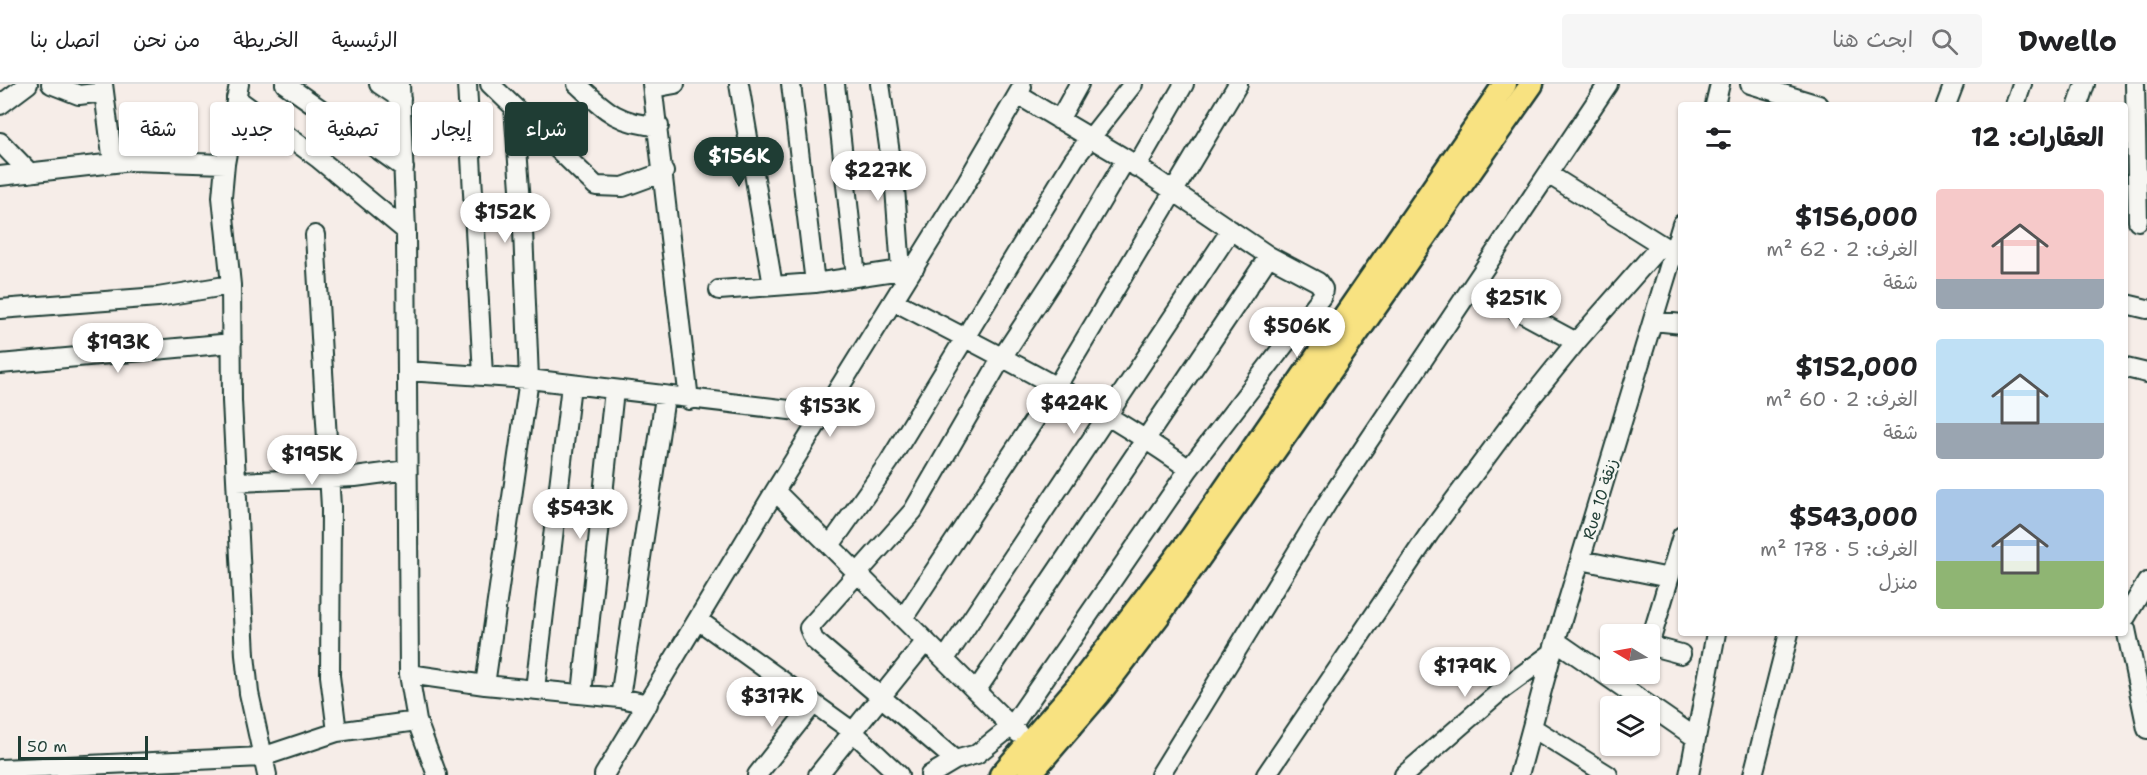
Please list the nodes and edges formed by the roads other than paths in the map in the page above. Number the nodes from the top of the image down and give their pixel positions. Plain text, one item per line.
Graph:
1 (28, 84) edge
2 (51, 84) edge
3 (285, 84) edge
4 (379, 84) edge
5 (466, 84) edge
6 (490, 84) edge
7 (577, 84) edge
8 (675, 84) edge
9 (739, 84) edge
10 (791, 84) edge
11 (835, 84) edge
12 (880, 84) edge
13 (1079, 84) edge
14 (1133, 84) edge
15 (1184, 84) edge
16 (1238, 84) edge
17 (1505, 84) edge
18 (1533, 84) edge
19 (1608, 84) edge
20 (1720, 84) edge
21 (1750, 84) edge
22 (1954, 84) edge
23 (2022, 84) edge
24 (2085, 84) edge
25 (2135, 84) edge
26 (653, 86) edge
27 (103, 88) edge
28 (1021, 90) edge
29 (238, 91) edge
30 (400, 92) edge
31 (509, 102) edge
32 (1715, 102) edge
33 (1809, 102) edge
34 (1947, 102) edge
35 (2016, 102) edge
36 (2079, 102) edge
37 (0, 105) edge
38 (1059, 120) junction
39 (659, 126) junction
40 (1090, 137) junction
41 (0, 142) edge
42 (518, 156) edge
43 (565, 156) edge
44 (113, 163) junction
45 (1131, 163) junction
46 (225, 164) junction
47 (404, 168) junction
48 (664, 172) junction
49 (30, 173) junction
50 (1548, 174) junction
51 (0, 176) edge
52 (1176, 192) junction
53 (2137, 220) edge
54 (1231, 230) junction
55 (406, 231) junction
56 (1678, 231) edge
57 (315, 235) dead end
58 (1667, 249) junction
59 (1269, 256) junction
60 (908, 269) junction
61 (856, 277) junction
62 (815, 283) junction
63 (231, 285) junction
64 (773, 286) junction
65 (1474, 287) junction
66 (718, 290) dead end
67 (894, 301) junction
68 (2128, 304) edge
69 (0, 309) edge
70 (2147, 309) edge
71 (1654, 321) junction
72 (1678, 324) edge
73 (963, 338) junction
74 (1576, 342) junction
75 (232, 344) junction
76 (1001, 359) junction
77 (0, 364) edge
78 (2128, 368) edge
79 (406, 371) junction
80 (2147, 373) edge
81 (483, 375) junction
82 (529, 379) junction
83 (571, 385) junction
84 (1057, 386) junction
85 (615, 390) junction
86 (665, 397) junction
87 (689, 399) junction
88 (823, 414) junction
89 (1108, 416) junction
90 (1146, 439) junction
91 (407, 470) junction
92 (1189, 470) junction
93 (330, 478) junction
94 (237, 482) junction
95 (775, 491) junction
96 (831, 544) junction
97 (1678, 552) edge
98 (1581, 560) junction
99 (857, 572) junction
100 (1669, 578) junction
101 (2147, 585) edge
102 (2128, 615) edge
103 (904, 617) junction
104 (698, 620) junction
105 (1715, 636) edge
106 (1788, 636) edge
107 (2127, 636) edge
108 (926, 641) junction
109 (1554, 647) junction
110 (1681, 654) dead end
111 (945, 659) junction
112 (409, 674) junction
113 (485, 685) junction
114 (535, 689) junction
115 (976, 691) junction
116 (582, 694) junction
117 (880, 697) junction
118 (620, 698) junction
119 (814, 703) junction
120 (648, 704) junction
121 (417, 722) junction
122 (1012, 726) junction
123 (1533, 728) junction
124 (2147, 729) edge
125 (852, 731) junction
126 (337, 732) junction
127 (1696, 738) junction
128 (261, 757) junction
129 (955, 760) junction
130 (1022, 766) edge
131 (0, 769) edge
132 (267, 775) edge
133 (437, 775) edge
134 (604, 775) edge
135 (757, 775) edge
136 (818, 775) edge
137 (899, 775) edge
138 (930, 775) edge
139 (1160, 775) edge
140 (1266, 775) edge
141 (1404, 775) edge
142 (1519, 775) edge
143 (1608, 775) edge
144 (1689, 775) edge
145 (1753, 775) edge

1 - 37 street
2 - 27 street
3 - 47 street
4 - 30 street
5 - 81 street
6 - 31 street
7 - 39 street
8 - 26 street
9 - 64 street
10 - 62 street
11 - 61 street
12 - 60 street
13 - 38 street
14 - 40 street
15 - 45 street
16 - 52 street
17 - 130 main road
18 - 130 main road
19 - 50 street
20 - 32 street
21 - 33 street
22 - 34 street
23 - 35 street
24 - 36 street
25 - 53 street
26 - 39 street
27 - 44 street
28 - 38 street
28 - 60 street
29 - 46 street
29 - 55 street
30 - 47 street
38 - 40 street
39 - 48 street
40 - 45 street
40 - 73 street
41 - 49 street
42 - 82 street
43 - 48 street
44 - 46 street
44 - 49 street
45 - 52 street
45 - 76 street
46 - 63 street
47 - 55 street
48 - 87 street
49 - 51 street
50 - 58 street
50 - 65 street
52 - 54 street
52 - 84 street
54 - 59 street
54 - 89 street
55 - 79 street
56 - 58 street, Rue 10 زنقة
57 - 93 street
58 - 71 street, Rue 10 زنقة
58 - 74 street
59 - 90 street
59 - 92 street
60 - 61 street
60 - 67 street
61 - 62 street
62 - 64 street
63 - 69 street
63 - 75 street
64 - 66 street
65 - 74 street
65 - 139 street
67 - 73 street
67 - 88 street
68 - 70 street
71 - 72 street
71 - 98 street, Rue 10 زنقة
73 - 76 street
73 - 96 street
74 - 140 street
75 - 77 street
75 - 94 street
76 - 84 street
76 - 99 street
78 - 80 street
79 - 81 street
79 - 91 street
81 - 82 street
82 - 83 street
82 - 113 street
83 - 85 street
83 - 114 street
84 - 89 street
84 - 103 street
85 - 86 street
85 - 116 street
86 - 87 street
86 - 118 street
87 - 88 street
88 - 95 street
89 - 90 street
89 - 111 street
90 - 92 street
90 - 115 street
91 - 93 street
91 - 112 street
92 - 122 street
93 - 94 street
93 - 126 street
94 - 128 street
95 - 96 street
95 - 104 street
96 - 99 street
97 - 100 street
98 - 100 street
98 - 109 street, Rue 10 زنقة
99 - 103 street
99 - 117 street
100 - 110 street
101 - 102 street
103 - 108 street
104 - 119 street
104 - 120 street
105 - 127 street
106 - 145 street
107 - 124 street
108 - 111 street
108 - 117 street
109 - 123 street, Rue 10 زنقة
109 - 127 street
109 - 141 street
111 - 115 street
112 - 113 street
112 - 121 street
113 - 114 street
114 - 116 street
115 - 122 street
116 - 118 street
117 - 125 street
117 - 129 street
118 - 120 street
119 - 125 street
119 - 135 street
120 - 134 street
121 - 126 street
121 - 133 street
122 - 129 street
122 - 130 street
123 - 142 street, Rue 10 زنقة
123 - 143 street
125 - 136 street
125 - 137 street
126 - 128 street
127 - 144 street
128 - 131 street
128 - 132 street
129 - 138 street

